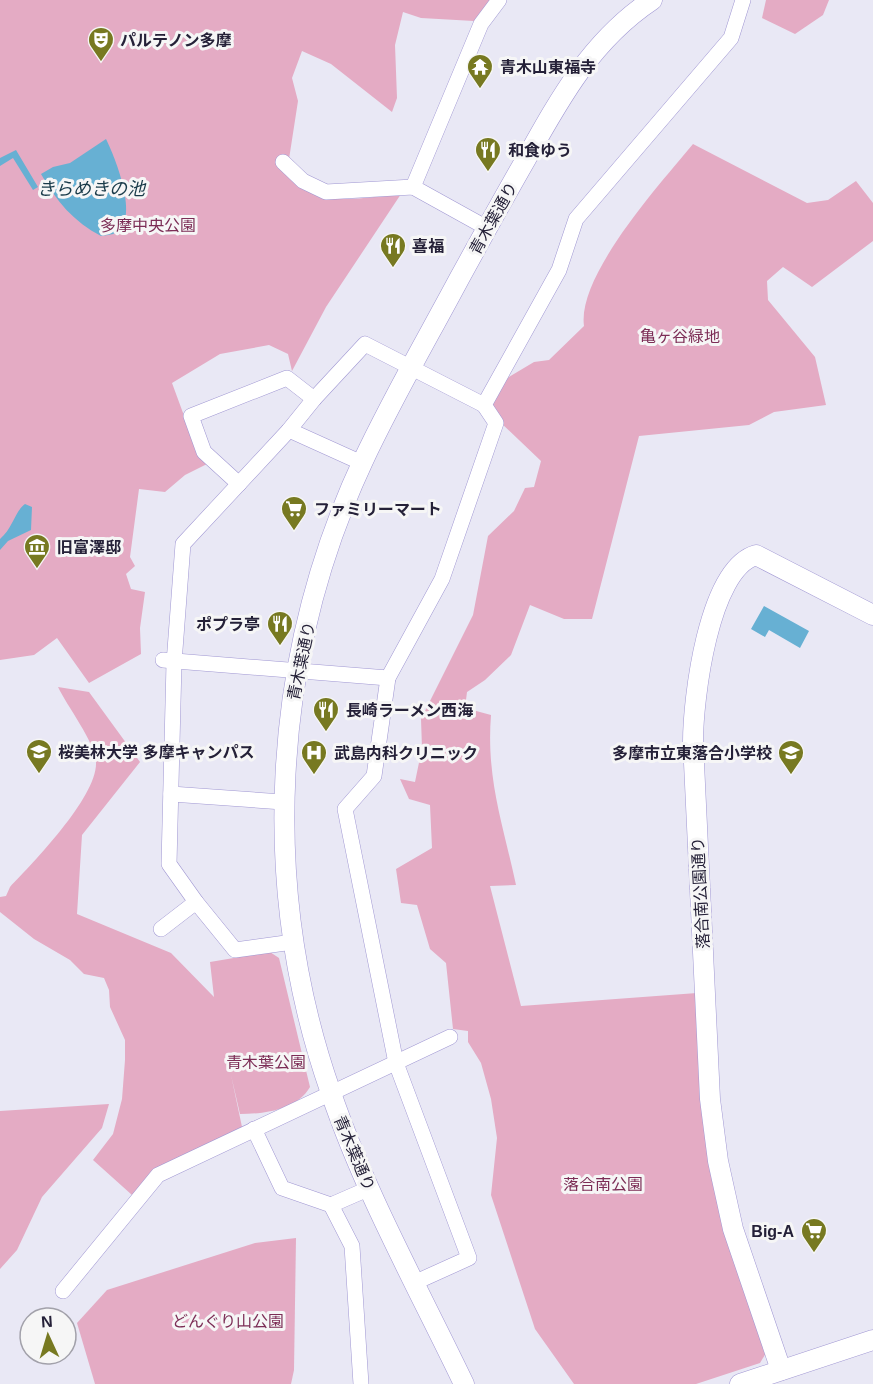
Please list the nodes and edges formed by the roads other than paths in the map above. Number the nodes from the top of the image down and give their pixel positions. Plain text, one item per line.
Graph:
1 (498, 0) edge
2 (652, 0) edge
3 (743, 0) edge
4 (283, 162) dead end
5 (413, 187) junction
6 (487, 228) junction
7 (411, 368) junction
8 (314, 399) junction
9 (484, 405) junction
10 (290, 430) junction
11 (362, 463) junction
12 (239, 484) junction
13 (873, 615) edge
14 (169, 661) junction
15 (297, 671) junction
16 (388, 678) junction
17 (171, 794) junction
18 (283, 802) junction
19 (196, 902) junction
20 (161, 929) dead end
21 (293, 942) junction
22 (450, 1037) dead end
23 (396, 1063) junction
24 (330, 1092) junction
25 (254, 1129) junction
26 (369, 1188) junction
27 (331, 1205) junction
28 (416, 1282) junction
29 (63, 1292) dead end
30 (873, 1340) edge
31 (783, 1377) edge
32 (361, 1384) edge
33 (464, 1384) edge
34 (740, 1384) edge

1 - 5 street
2 - 6 street, 青木葉通り
3 - 9 street
4 - 5 street
5 - 6 street
6 - 7 street, 青木葉通り
7 - 8 street
7 - 9 street
7 - 11 street, 青木葉通り
8 - 10 street
8 - 12 street
9 - 16 street
10 - 11 street
10 - 12 street
11 - 15 street, 青木葉通り
12 - 14 street
13 - 31 street, 落合南公園通り
14 - 15 street
14 - 17 street
15 - 16 street
15 - 18 street, 青木葉通り
16 - 23 street
17 - 18 street
17 - 19 street
18 - 21 street, 青木葉通り
19 - 20 street
19 - 21 street
21 - 24 street, 青木葉通り
22 - 23 street
23 - 24 street
23 - 28 street
24 - 25 street
24 - 26 street, 青木葉通り
25 - 27 street
25 - 29 street
26 - 27 street
26 - 28 street, 青木葉通り
27 - 32 street
28 - 33 street, 青木葉通り
30 - 31 street
31 - 34 street

